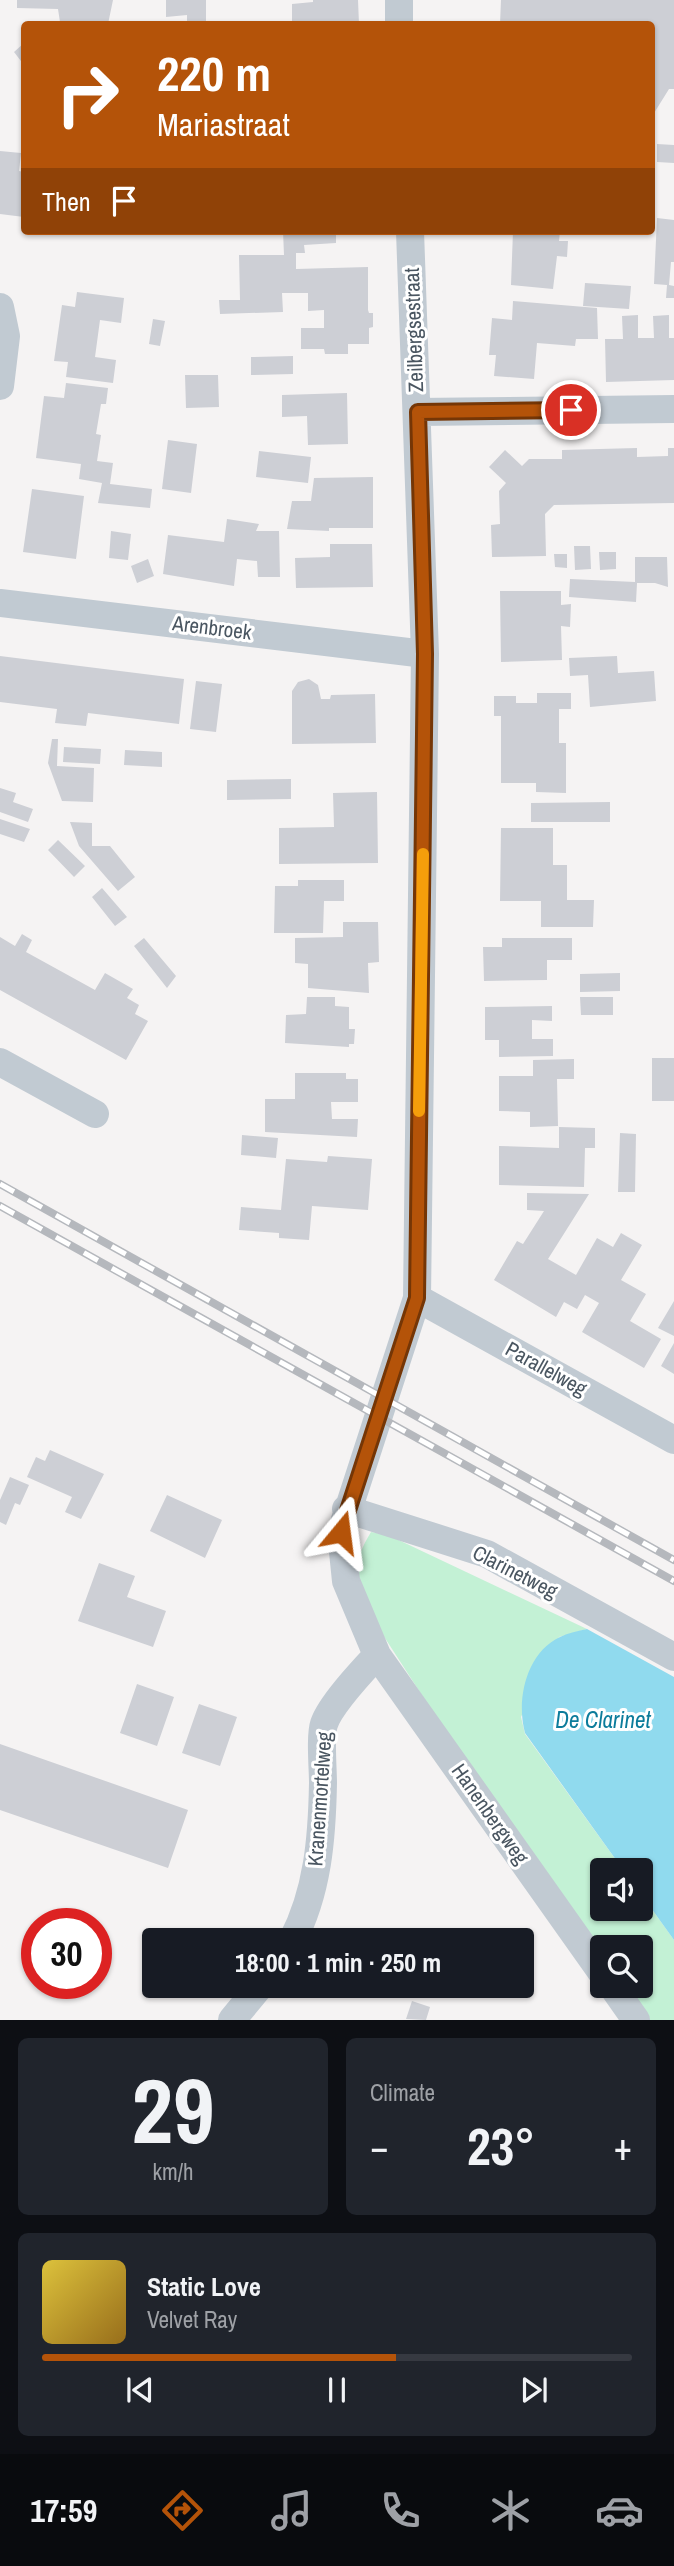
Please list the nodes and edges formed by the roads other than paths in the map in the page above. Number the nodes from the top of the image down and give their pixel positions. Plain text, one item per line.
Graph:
1 (399, 0) edge
2 (399, 21) edge
3 (410, 235) edge
4 (0, 307) edge
5 (0, 386) edge
6 (674, 409) edge
7 (418, 412) junction
8 (0, 603) edge
9 (425, 654) junction
10 (0, 1062) edge
11 (95, 1114) dead end
12 (417, 1298) junction
13 (674, 1440) edge
14 (346, 1509) junction
15 (377, 1655) junction
16 (674, 1657) edge
17 (299, 1928) edge
18 (590, 1956) edge
19 (250, 1998) edge
20 (620, 1998) edge
21 (232, 2020) edge
22 (636, 2020) edge

1 - 2 street
3 - 7 street, Zeilbergsestraat
4 - 5 street
6 - 7 street
7 - 9 street, Zeilbergsestraat
8 - 9 street, Arenbroek
9 - 12 street, Zeilbergsestraat
10 - 11 street
12 - 13 street, Parallelweg
12 - 14 street, Zeilbergsestraat
14 - 15 street
14 - 16 street, Clarinetweg
15 - 17 street, Kranenmortelweg
15 - 18 street, Hanenbergweg
19 - 21 street
20 - 22 street

